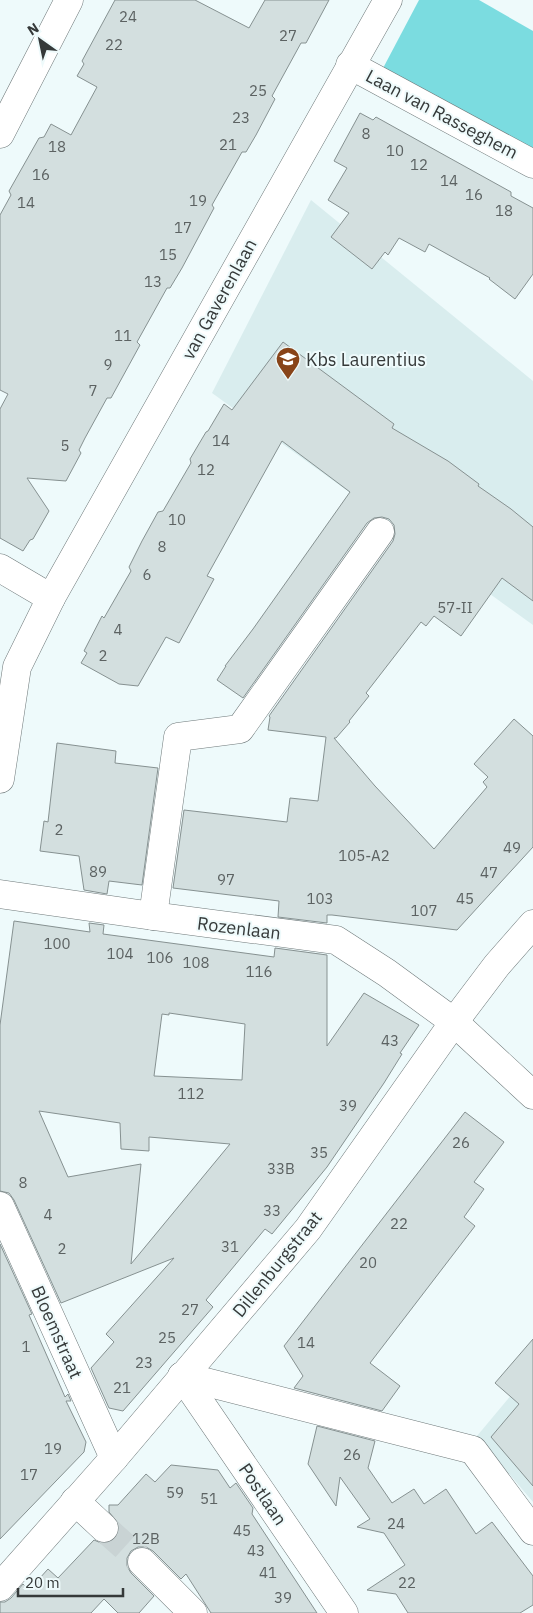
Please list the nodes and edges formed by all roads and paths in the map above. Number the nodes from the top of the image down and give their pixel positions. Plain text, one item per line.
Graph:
1 (69, 0) edge
2 (388, 0) edge
3 (350, 65) junction
4 (0, 134) edge
5 (533, 164) edge
6 (380, 532) dead end
7 (0, 568) edge
8 (52, 598) junction
9 (0, 779) edge
10 (0, 894) edge
11 (154, 916) junction
12 (533, 924) edge
13 (454, 1022) junction
14 (533, 1095) edge
15 (0, 1206) edge
16 (182, 1376) junction
17 (114, 1458) junction
18 (76, 1501) junction
19 (104, 1528) tunnel mouth
20 (533, 1531) edge
21 (142, 1562) tunnel mouth
22 (0, 1587) edge
23 (193, 1613) edge
24 (344, 1613) edge

1 - 4 street
2 - 3 street, van Gaverenlaan
3 - 5 street, Laan van Rasseghem
3 - 8 street, van Gaverenlaan
6 - 11 street
7 - 8 street
8 - 9 street, van Gaverenlaan
10 - 11 street, Rozenlaan
11 - 13 street, Rozenlaan
12 - 13 street, Dillenburgstraat
13 - 14 street, Rozenlaan
13 - 16 street, Dillenburgstraat
15 - 17 street, Bloemstraat
16 - 17 street, Dillenburgstraat
16 - 20 street
16 - 24 street, Postlaan
17 - 18 street, Dillenburgstraat
18 - 19 street
18 - 22 street, Dillenburgstraat
21 - 23 street

